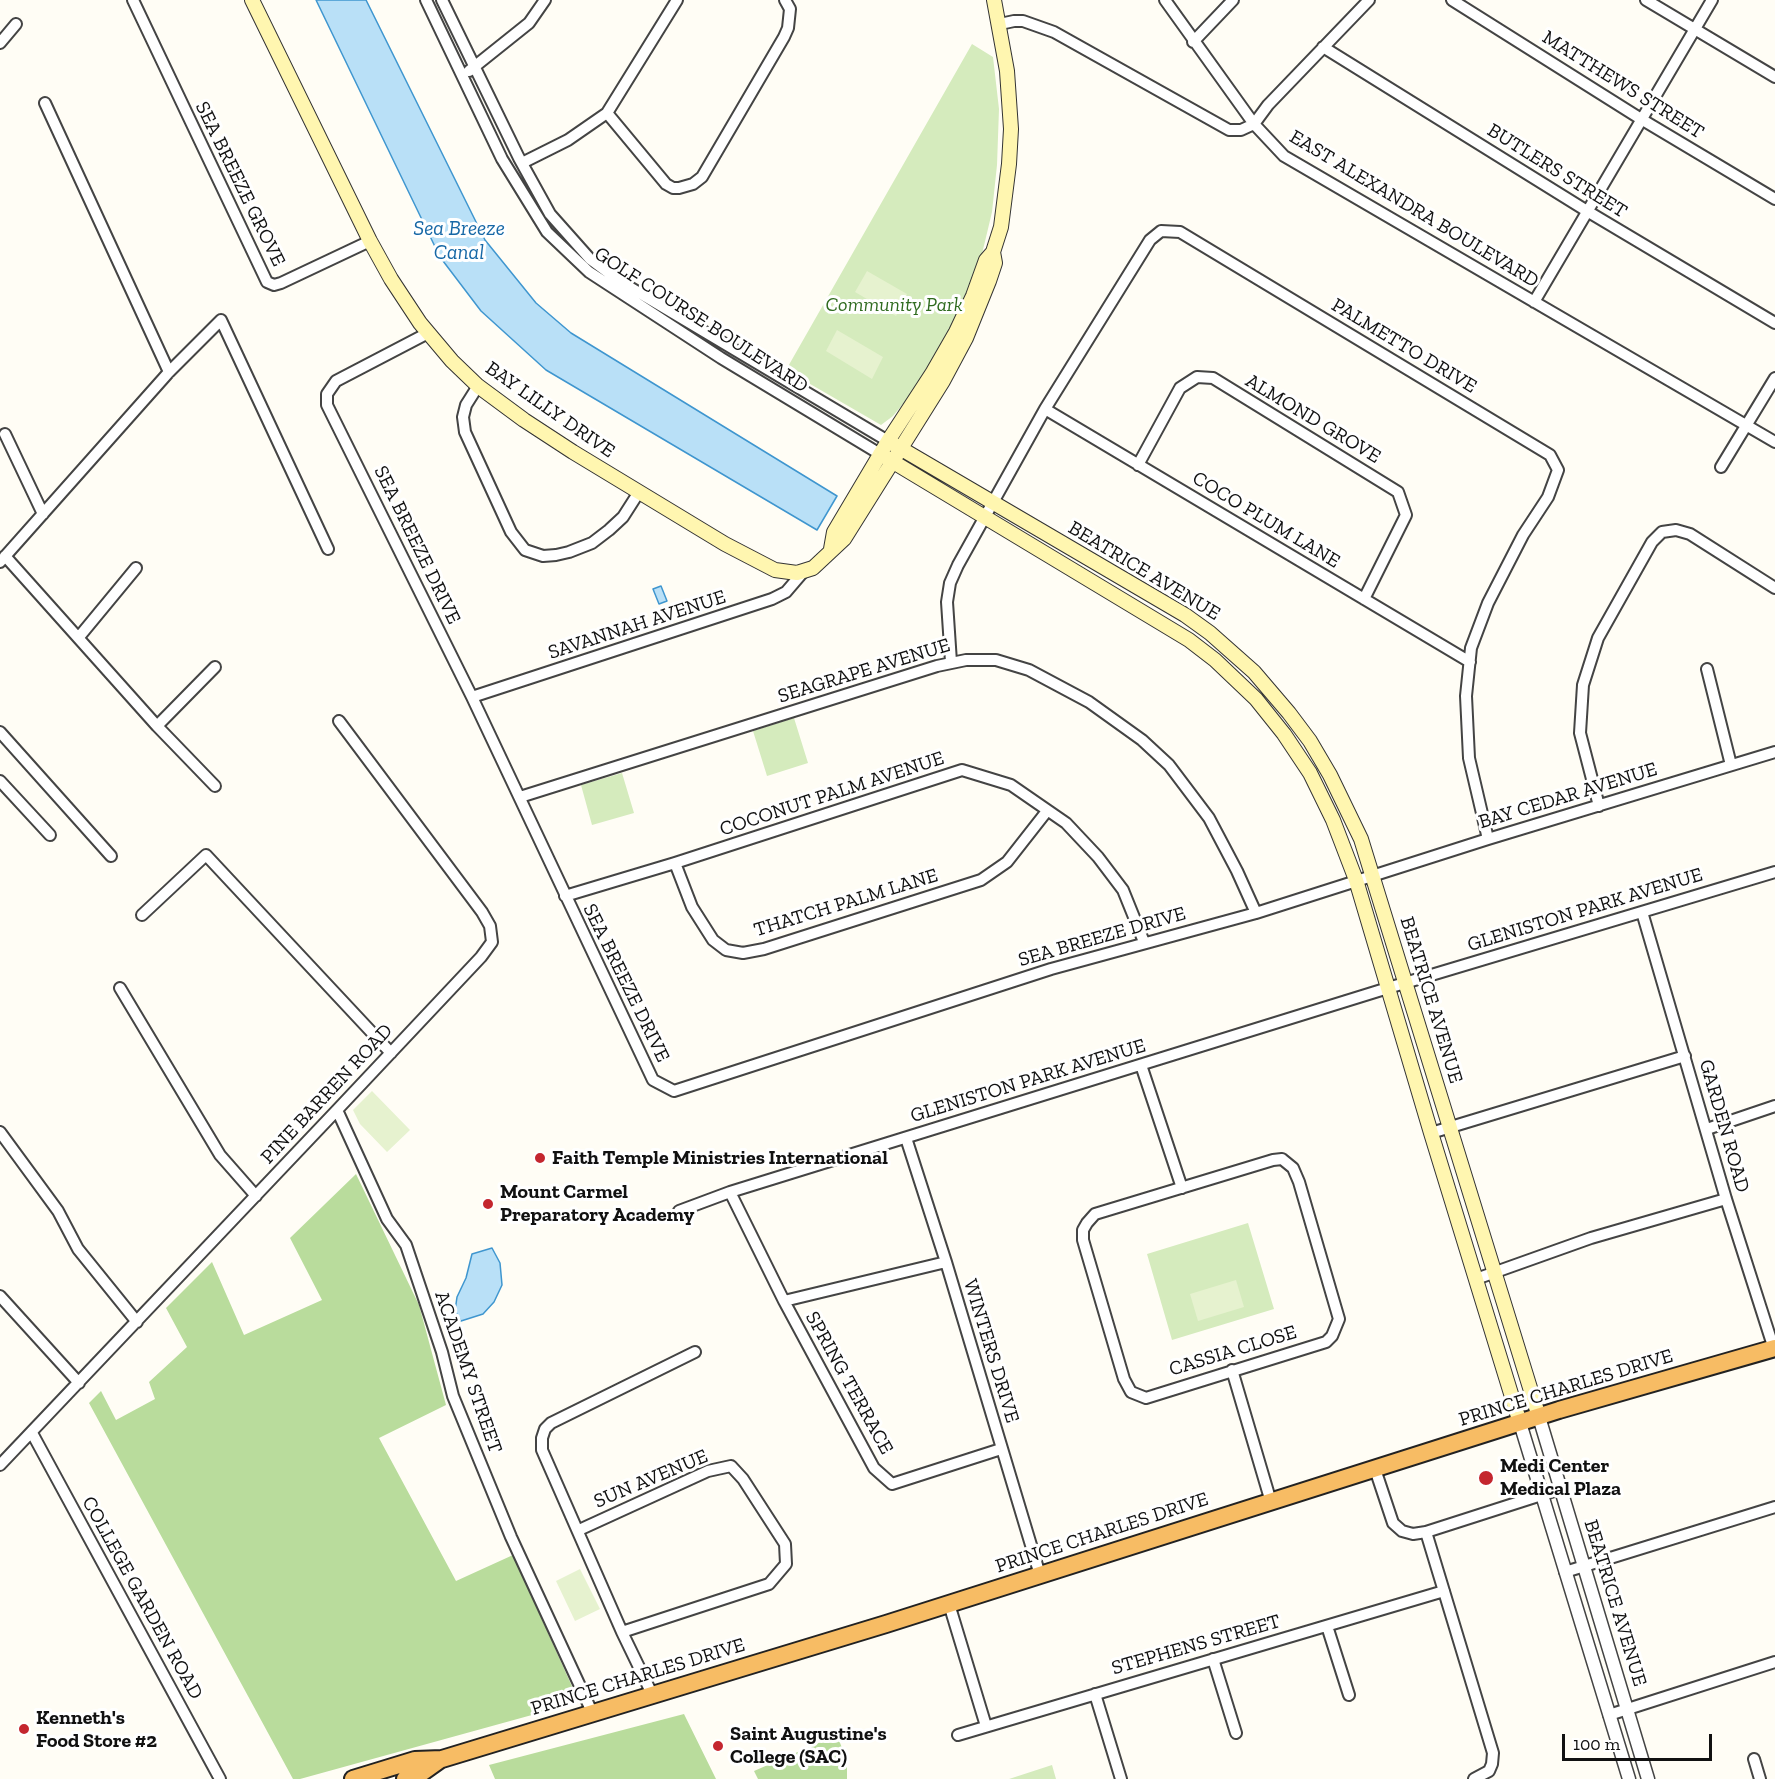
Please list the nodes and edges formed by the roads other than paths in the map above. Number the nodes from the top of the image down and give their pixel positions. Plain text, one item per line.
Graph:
1 (133, 0) edge
2 (252, 0) edge
3 (426, 0) edge
4 (442, 0) edge
5 (545, 0) edge
6 (677, 0) edge
7 (785, 0) edge
8 (994, 0) edge
9 (1165, 0) edge
10 (1233, 0) edge
11 (1370, 0) edge
12 (1452, 0) edge
13 (1646, 0) edge
14 (1712, 0) edge
15 (16, 24) dead end
16 (999, 24) junction
17 (1694, 30) junction
18 (1193, 42) junction
19 (0, 43) edge
20 (1323, 47) junction
21 (474, 67) junction
22 (462, 75) junction
23 (1775, 77) edge
24 (45, 103) dead end
25 (607, 113) junction
26 (1641, 119) junction
27 (1254, 124) junction
28 (522, 163) junction
29 (1775, 199) edge
30 (1587, 211) junction
31 (370, 241) junction
32 (993, 252) junction
33 (1534, 302) junction
34 (1775, 323) edge
35 (428, 333) junction
36 (169, 372) junction
37 (1775, 378) edge
38 (478, 386) junction
39 (1045, 409) junction
40 (1747, 424) junction
41 (5, 434) dead end
42 (888, 441) junction
43 (1775, 442) edge
44 (901, 449) junction
45 (880, 454) junction
46 (893, 462) junction
47 (1138, 465) junction
48 (1721, 467) dead end
49 (639, 492) junction
50 (992, 504) junction
51 (43, 514) junction
52 (984, 517) junction
53 (328, 549) dead end
54 (831, 549) junction
55 (3, 559) edge
56 (136, 568) dead end
57 (804, 571) junction
58 (1775, 588) edge
59 (1364, 599) junction
60 (79, 637) junction
61 (951, 662) junction
62 (1470, 662) junction
63 (215, 667) dead end
64 (1707, 669) dead end
65 (472, 697) junction
66 (339, 721) dead end
67 (157, 726) junction
68 (0, 732) edge
69 (1775, 752) edge
70 (1731, 765) junction
71 (0, 781) edge
72 (215, 786) dead end
73 (520, 797) junction
74 (1599, 806) junction
75 (1047, 810) junction
76 (50, 835) dead end
77 (1488, 839) junction
78 (111, 856) dead end
79 (675, 863) junction
80 (1775, 872) edge
81 (1373, 876) junction
82 (1356, 880) junction
83 (565, 896) junction
84 (1642, 912) junction
85 (1256, 913) junction
86 (142, 915) dead end
87 (1144, 942) junction
88 (1406, 983) junction
89 (120, 988) dead end
90 (1388, 988) junction
91 (391, 1053) junction
92 (1685, 1056) junction
93 (1141, 1065) junction
94 (1775, 1106) edge
95 (337, 1110) junction
96 (1449, 1127) junction
97 (1707, 1129) junction
98 (0, 1132) edge
99 (1431, 1133) junction
100 (906, 1138) junction
101 (1182, 1188) junction
102 (730, 1192) junction
103 (256, 1196) junction
104 (1726, 1199) junction
105 (680, 1211) dead end
106 (946, 1262) junction
107 (1494, 1272) junction
108 (1476, 1279) junction
109 (0, 1296) edge
110 (784, 1301) junction
111 (137, 1322) junction
112 (1775, 1348) edge
113 (695, 1352) dead end
114 (1232, 1371) junction
115 (79, 1383) junction
116 (1539, 1417) junction
117 (1520, 1423) junction
118 (32, 1433) junction
119 (1001, 1449) junction
120 (0, 1466) edge
121 (1375, 1469) junction
122 (1560, 1489) junction
123 (1542, 1495) junction
124 (1271, 1502) junction
125 (1775, 1507) edge
126 (579, 1530) junction
127 (1426, 1532) junction
128 (1584, 1566) junction
129 (1565, 1572) junction
130 (1040, 1575) junction
131 (1444, 1591) junction
132 (949, 1604) junction
133 (1327, 1626) junction
134 (622, 1632) junction
135 (1213, 1659) junction
136 (1775, 1662) edge
137 (652, 1694) junction
138 (1095, 1694) junction
139 (1349, 1695) dead end
140 (1627, 1709) junction
141 (592, 1713) junction
142 (1609, 1715) junction
143 (986, 1726) junction
144 (1236, 1732) dead end
145 (958, 1735) dead end
146 (442, 1759) junction
147 (1754, 1759) dead end
148 (220, 1779) edge
149 (353, 1779) edge
150 (405, 1779) edge
151 (1121, 1779) edge
152 (1474, 1779) edge
153 (1629, 1779) edge
154 (1648, 1779) edge
155 (1760, 1779) edge

1 - 31 street, SEA BREEZE GROVE
2 - 31 main road, BAY LILLY DRIVE
3 - 22 street, GOLF COURSE BOULEVARD
4 - 21 street, GOLF COURSE BOULEVARD
5 - 21 street
6 - 25 street
7 - 25 street
8 - 16 main road
9 - 18 street, EAST ALEXANDRA BOULEVARD
10 - 18 street
11 - 20 street
12 - 26 street, MATTHEWS STREET
13 - 17 street
14 - 17 street
15 - 19 street
16 - 27 street
16 - 32 main road
17 - 23 street
17 - 26 street
18 - 27 street, EAST ALEXANDRA BOULEVARD
20 - 27 street
20 - 30 street, BUTLERS STREET
21 - 22 street
21 - 28 street, GOLF COURSE BOULEVARD
22 - 45 street, GOLF COURSE BOULEVARD
24 - 36 street
25 - 28 street
26 - 29 street, MATTHEWS STREET
26 - 30 street
27 - 33 street, EAST ALEXANDRA BOULEVARD
28 - 42 street, GOLF COURSE BOULEVARD
30 - 33 street
30 - 34 street, BUTLERS STREET
31 - 35 main road, BAY LILLY DRIVE
32 - 42 main road
32 - 44 main road
33 - 40 street, EAST ALEXANDRA BOULEVARD
35 - 38 main road, BAY LILLY DRIVE
35 - 65 street, SEA BREEZE DRIVE
36 - 51 street
36 - 53 street
37 - 40 street
38 - 49 main road, BAY LILLY DRIVE
38 - 49 street
39 - 47 street, COCO PLUM LANE
39 - 50 street, PALMETTO DRIVE
39 - 62 street, PALMETTO DRIVE
40 - 43 street, EAST ALEXANDRA BOULEVARD
40 - 48 street
41 - 51 street
42 - 44 main road, BEATRICE AVENUE
42 - 45 main road
44 - 46 main road
44 - 50 main road, BEATRICE AVENUE
45 - 46 main road, BEATRICE AVENUE
45 - 54 main road
46 - 52 main road, BEATRICE AVENUE
46 - 54 main road
47 - 59 street, COCO PLUM LANE
47 - 59 street, ALMOND GROVE
49 - 57 main road, BAY LILLY DRIVE
50 - 52 street, PALMETTO DRIVE
50 - 81 main road, BEATRICE AVENUE
51 - 55 street
52 - 61 street, PALMETTO DRIVE
52 - 82 main road, BEATRICE AVENUE
54 - 57 main road
55 - 60 street
56 - 60 street
57 - 65 street, SAVANNAH AVENUE
58 - 74 street
59 - 62 street, COCO PLUM LANE
60 - 67 street
61 - 73 street, SEAGRAPE AVENUE
61 - 85 street, SEAGRAPE AVENUE
62 - 77 street, PALMETTO DRIVE
63 - 67 street
64 - 70 street
65 - 73 street, SEA BREEZE DRIVE
66 - 91 street, PINE BARREN ROAD
67 - 72 street
68 - 78 street
69 - 70 street, BAY CEDAR AVENUE
70 - 74 street, BAY CEDAR AVENUE
71 - 76 street
73 - 83 street, SEA BREEZE DRIVE
74 - 77 street, BAY CEDAR AVENUE
75 - 79 street, COCONUT PALM AVENUE
75 - 79 street, THATCH PALM LANE
75 - 87 street, COCONUT PALM AVENUE
77 - 81 street, BAY CEDAR AVENUE
79 - 83 street, COCONUT PALM AVENUE
80 - 84 street, GLENISTON PARK AVENUE
81 - 82 street, SEA BREEZE DRIVE
81 - 88 main road, BEATRICE AVENUE
82 - 85 street, SEA BREEZE DRIVE
82 - 90 main road, BEATRICE AVENUE
83 - 87 street, SEA BREEZE DRIVE
84 - 88 street, GLENISTON PARK AVENUE
84 - 92 street, GARDEN ROAD
85 - 87 street, SEA BREEZE DRIVE
86 - 91 street
88 - 90 street, GLENISTON PARK AVENUE
88 - 96 main road, BEATRICE AVENUE
89 - 103 street
90 - 93 street, GLENISTON PARK AVENUE
90 - 99 main road, BEATRICE AVENUE
91 - 95 street, PINE BARREN ROAD
92 - 96 street
92 - 97 street, GARDEN ROAD
93 - 100 street, GLENISTON PARK AVENUE
93 - 101 street
94 - 97 street
95 - 103 street, PINE BARREN ROAD
95 - 141 street, ACADEMY STREET
96 - 99 street
96 - 107 main road, BEATRICE AVENUE
97 - 104 street, GARDEN ROAD
98 - 111 street
99 - 108 main road, BEATRICE AVENUE
100 - 102 street, GLENISTON PARK AVENUE
100 - 106 street, WINTERS DRIVE
101 - 114 street, CASSIA CLOSE
101 - 114 street, CASSIA CLOSE
102 - 105 street, GLENISTON PARK AVENUE
102 - 110 street, SPRING TERRACE
103 - 111 street, PINE BARREN ROAD
104 - 107 street
104 - 112 street, GARDEN ROAD
106 - 110 street
106 - 119 street, WINTERS DRIVE
107 - 108 street
107 - 116 main road, BEATRICE AVENUE
108 - 117 main road, BEATRICE AVENUE
109 - 115 street
110 - 119 street, SPRING TERRACE
111 - 115 street, PINE BARREN ROAD
112 - 116 highway, PRINCE CHARLES DRIVE
113 - 126 street
114 - 124 street
115 - 118 street, PINE BARREN ROAD
116 - 117 highway, PRINCE CHARLES DRIVE
116 - 122 street, BEATRICE AVENUE
117 - 121 highway, PRINCE CHARLES DRIVE
117 - 123 street, BEATRICE AVENUE
118 - 120 street, PINE BARREN ROAD
118 - 148 street, COLLEGE GARDEN ROAD
119 - 130 street, WINTERS DRIVE
121 - 124 highway, PRINCE CHARLES DRIVE
121 - 127 street
122 - 123 street
122 - 128 street, BEATRICE AVENUE
123 - 127 street
123 - 129 street, BEATRICE AVENUE
124 - 130 highway, PRINCE CHARLES DRIVE
125 - 128 street
126 - 134 street
126 - 134 street, SUN AVENUE
127 - 131 street
128 - 129 street
128 - 140 street, BEATRICE AVENUE
129 - 142 street, BEATRICE AVENUE
130 - 132 highway, PRINCE CHARLES DRIVE
131 - 133 street, STEPHENS STREET
131 - 152 street
132 - 137 highway, PRINCE CHARLES DRIVE
132 - 143 street
133 - 135 street, STEPHENS STREET
133 - 139 street
134 - 137 street
135 - 138 street, STEPHENS STREET
135 - 144 street
136 - 140 street
137 - 141 highway, PRINCE CHARLES DRIVE
138 - 143 street, STEPHENS STREET
138 - 151 street
140 - 142 street
140 - 154 street, BEATRICE AVENUE
141 - 146 highway, PRINCE CHARLES DRIVE
142 - 153 street, BEATRICE AVENUE
143 - 145 street, STEPHENS STREET
146 - 149 highway, PRINCE CHARLES DRIVE
146 - 150 highway, PRINCE CHARLES DRIVE
147 - 155 street

